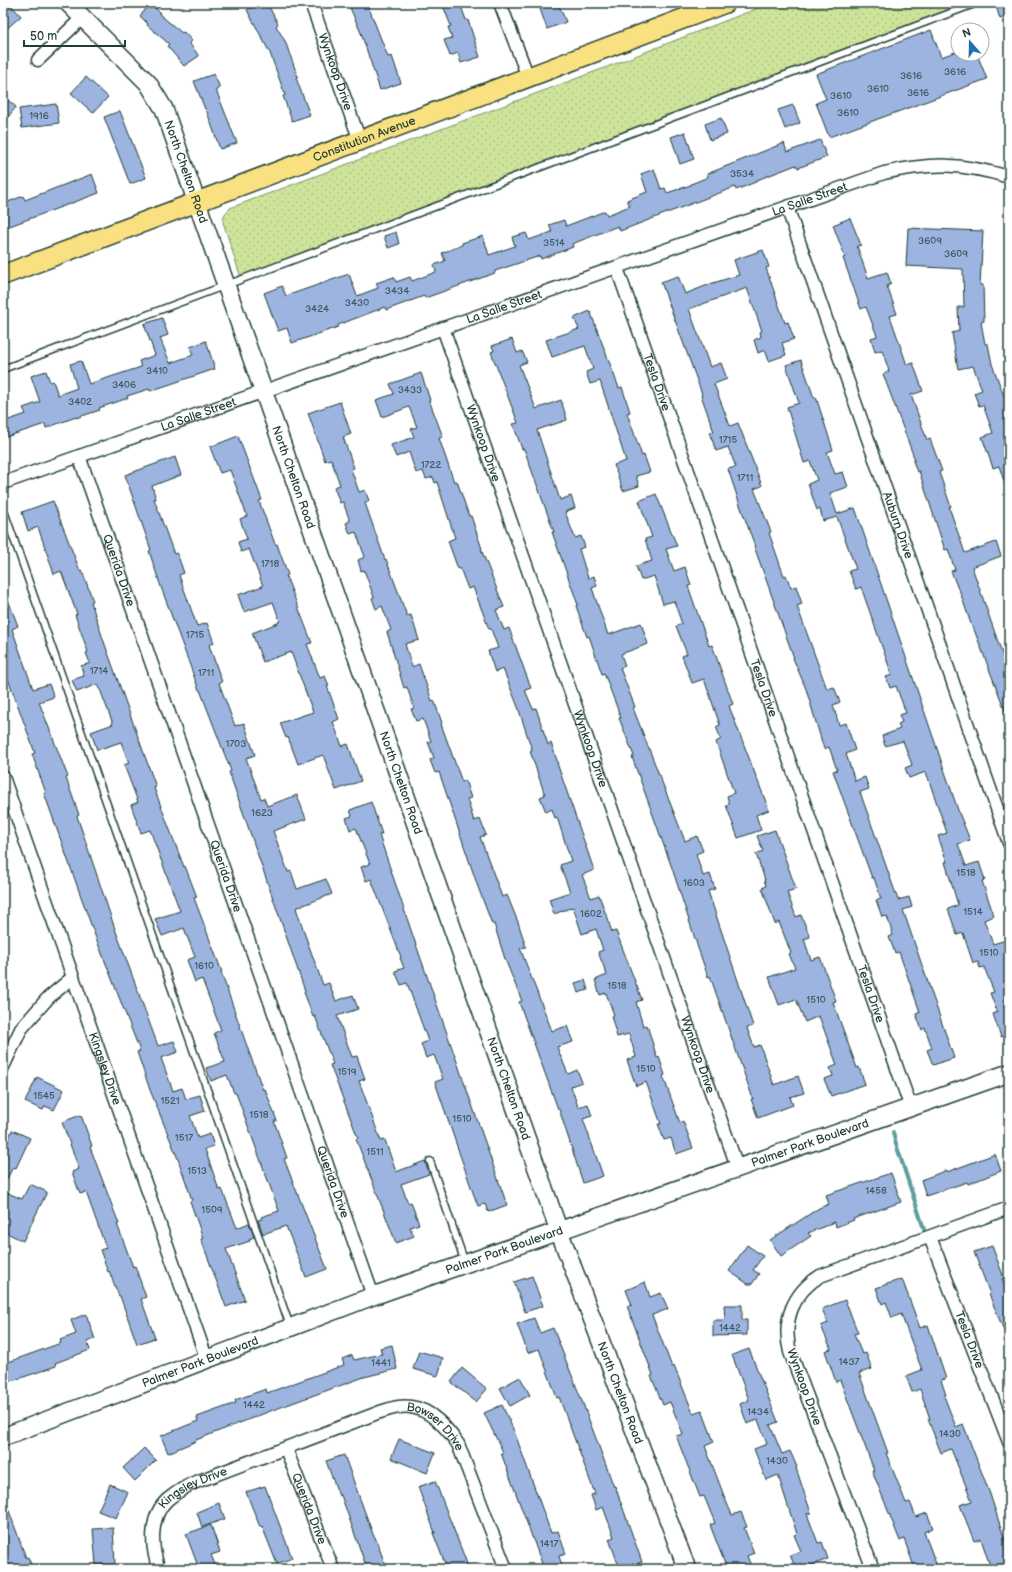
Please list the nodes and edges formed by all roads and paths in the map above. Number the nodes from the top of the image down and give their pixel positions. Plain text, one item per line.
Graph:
1 (68, 3) edge
2 (311, 3) edge
3 (500, 3) edge
4 (725, 3) edge
5 (977, 3) edge
6 (692, 9) edge
7 (82, 18) junction
8 (38, 60) dead end
9 (528, 77) junction
10 (360, 141) junction
11 (1009, 177) edge
12 (196, 202) junction
13 (787, 207) junction
14 (616, 268) junction
15 (3, 275) edge
16 (225, 286) junction
17 (443, 328) junction
18 (3, 369) edge
19 (263, 392) junction
20 (79, 456) junction
21 (3, 483) edge
22 (3, 508) edge
23 (3, 777) edge
24 (1009, 843) edge
25 (73, 977) junction
26 (3, 1067) edge
27 (1009, 1073) edge
28 (911, 1108) junction
29 (430, 1161) dead end
30 (738, 1169) junction
31 (1009, 1208) edge
32 (559, 1231) junction
33 (930, 1237) junction
34 (465, 1264) junction
35 (373, 1296) junction
36 (290, 1328) junction
37 (207, 1360) junction
38 (3, 1436) edge
39 (1009, 1442) edge
40 (286, 1449) junction
41 (158, 1569) edge
42 (333, 1569) edge
43 (506, 1569) edge
44 (687, 1569) edge
45 (873, 1569) edge

1 - 7 main road, North Chelton Road
2 - 10 street, Wynkoop Drive
3 - 9 street
4 - 6 main road, Constitution Avenue
5 - 16 lane
6 - 9 main road, Constitution Avenue
7 - 8 street
7 - 12 main road, North Chelton Road
9 - 10 main road, Constitution Avenue
10 - 12 main road, Constitution Avenue
11 - 13 street, La Salle Street
12 - 15 main road, Constitution Avenue
12 - 16 main road, North Chelton Road
13 - 14 street, La Salle Street
13 - 24 street, Auburn Drive
14 - 17 street, La Salle Street
14 - 28 street, Tesla Drive
16 - 18 lane
16 - 19 main road, North Chelton Road
17 - 19 street, La Salle Street
17 - 30 street, Wynkoop Drive
19 - 20 street, La Salle Street
19 - 32 main road, North Chelton Road
20 - 21 street, La Salle Street
20 - 35 street, Querida Drive
22 - 36 lane
23 - 25 street, Kingsley Drive
25 - 26 street
25 - 37 street, Kingsley Drive
27 - 28 main road, Palmer Park Boulevard
28 - 30 main road, Palmer Park Boulevard
29 - 34 lane
30 - 32 main road, Palmer Park Boulevard
31 - 33 street
32 - 34 main road, Palmer Park Boulevard
32 - 44 main road, North Chelton Road
33 - 39 street, Tesla Drive
33 - 45 street, Wynkoop Drive
34 - 35 main road, Palmer Park Boulevard
35 - 36 main road, Palmer Park Boulevard
36 - 37 main road, Palmer Park Boulevard
37 - 38 main road, Palmer Park Boulevard
40 - 41 street, Kingsley Drive
40 - 42 street, Querida Drive
40 - 43 street, Bowser Drive

